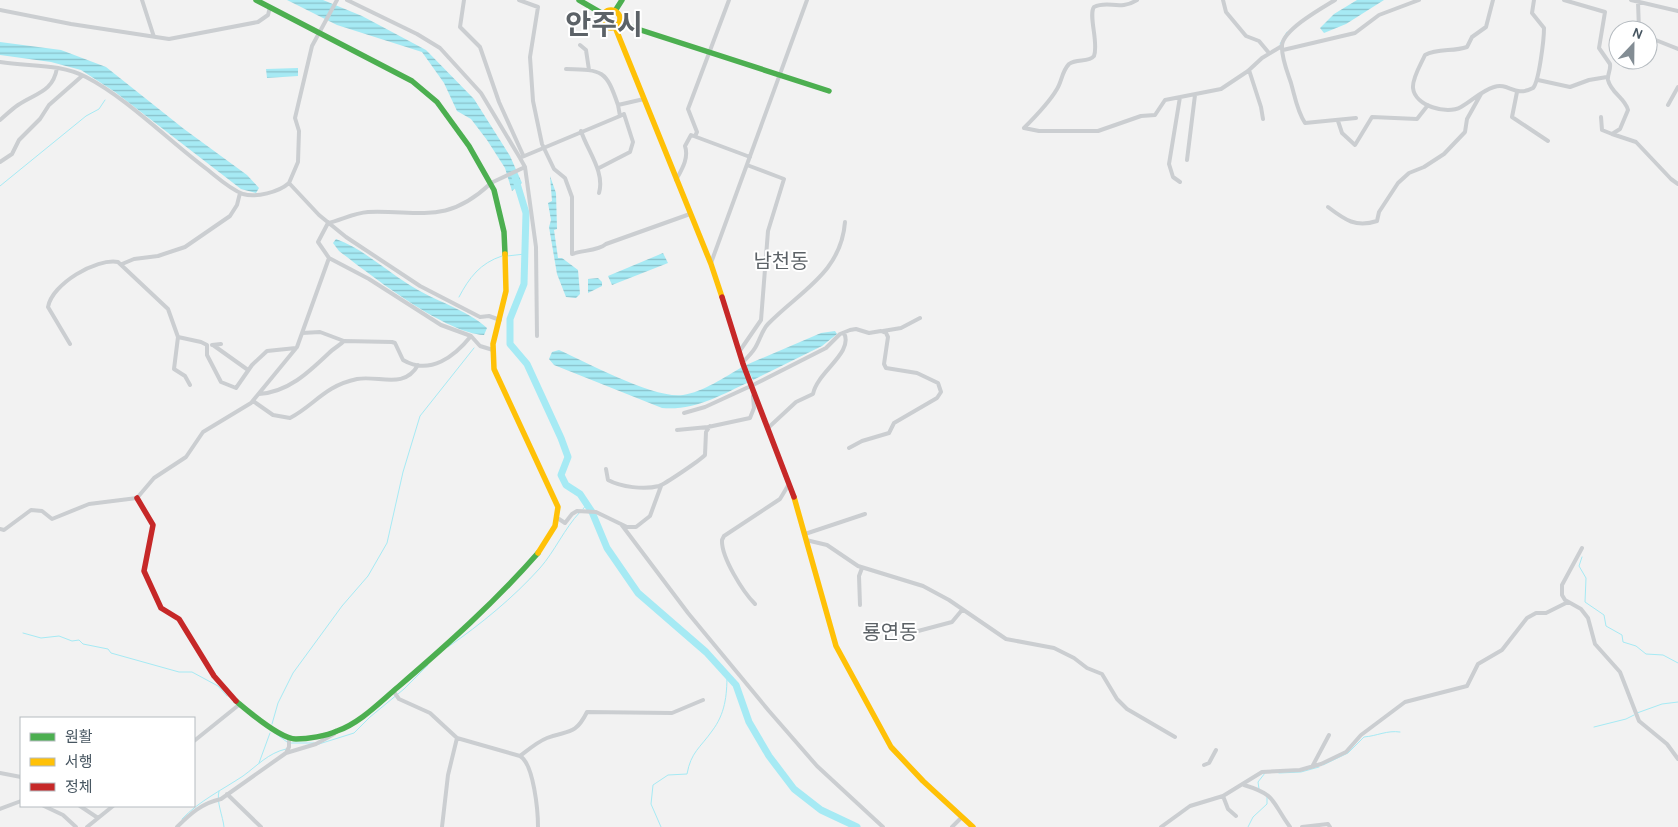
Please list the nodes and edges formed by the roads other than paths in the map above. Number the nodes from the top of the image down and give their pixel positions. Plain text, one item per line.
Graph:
1 (142, 0) edge
2 (256, 0) edge
3 (337, 0) edge
4 (347, 0) edge
5 (464, 0) edge
6 (519, 0) edge
7 (579, 0) edge
8 (622, 0) edge
9 (729, 0) edge
10 (807, 0) edge
11 (1137, 0) edge
12 (1223, 0) edge
13 (1335, 0) edge
14 (1420, 0) edge
15 (1493, 0) edge
16 (1534, 0) edge
17 (1564, 0) edge
18 (1631, 0) edge
19 (1638, 2) junction
20 (270, 7) junction
21 (0, 10) edge
22 (615, 11) junction
23 (1678, 11) edge
24 (603, 14) junction
25 (1639, 20) edge
26 (617, 25) junction
27 (322, 30) junction
28 (154, 37) junction
29 (1658, 41) edge
30 (580, 45) dead end
31 (1282, 48) junction
32 (1678, 48) edge
33 (709, 53) junction
34 (1269, 53) junction
35 (1, 64) edge
36 (57, 68) junction
37 (566, 69) dead end
38 (589, 70) junction
39 (1249, 70) junction
40 (780, 74) junction
41 (82, 76) junction
42 (1607, 77) junction
43 (1538, 80) junction
44 (1678, 87) edge
45 (829, 91) dead end
46 (1482, 92) junction
47 (1518, 92) junction
48 (1195, 95) junction
49 (1180, 97) junction
50 (644, 99) junction
51 (1428, 105) junction
52 (1668, 105) dead end
53 (618, 106) junction
54 (620, 116) junction
55 (1600, 117) dead end
56 (1356, 118) dead end
57 (1262, 119) dead end
58 (0, 120) edge
59 (1338, 121) junction
60 (581, 131) junction
61 (1612, 134) junction
62 (695, 136) junction
63 (1548, 141) dead end
64 (543, 146) junction
65 (522, 157) junction
66 (750, 157) junction
67 (1186, 160) dead end
68 (0, 162) edge
69 (747, 165) junction
70 (523, 167) junction
71 (599, 168) junction
72 (676, 181) junction
73 (1180, 182) dead end
74 (289, 183) junction
75 (491, 183) junction
76 (1678, 184) edge
77 (240, 193) junction
78 (599, 193) dead end
79 (1328, 207) dead end
80 (690, 214) junction
81 (845, 222) dead end
82 (328, 223) junction
83 (330, 258) junction
84 (122, 264) junction
85 (711, 264) junction
86 (920, 318) dead end
87 (500, 320) junction
88 (761, 320) junction
89 (767, 326) junction
90 (881, 331) junction
91 (302, 333) junction
92 (844, 333) junction
93 (471, 336) junction
94 (537, 336) dead end
95 (178, 337) junction
96 (344, 341) junction
97 (70, 344) dead end
98 (221, 344) dead end
99 (207, 345) junction
100 (213, 345) junction
101 (297, 347) junction
102 (493, 350) junction
103 (739, 352) junction
104 (743, 363) junction
105 (418, 365) junction
106 (248, 370) junction
107 (190, 385) dead end
108 (752, 385) junction
109 (258, 394) junction
110 (253, 401) junction
111 (684, 413) dead end
112 (710, 426) junction
113 (768, 428) junction
114 (677, 430) dead end
115 (849, 448) dead end
116 (606, 469) dead end
117 (789, 484) junction
118 (661, 486) junction
119 (136, 498) junction
120 (865, 514) dead end
121 (559, 518) junction
122 (621, 524) junction
123 (0, 529) edge
124 (806, 537) junction
125 (1582, 548) dead end
126 (862, 568) junction
127 (1568, 602) junction
128 (755, 604) dead end
129 (860, 605) dead end
130 (962, 610) junction
131 (903, 635) dead end
132 (394, 691) junction
133 (703, 700) dead end
134 (240, 704) junction
135 (336, 732) junction
136 (1329, 735) dead end
137 (1175, 737) dead end
138 (457, 738) junction
139 (289, 739) junction
140 (195, 740) edge
141 (1216, 750) dead end
142 (286, 753) junction
143 (520, 756) junction
144 (1678, 759) edge
145 (1204, 764) dead end
146 (1312, 767) junction
147 (0, 773) edge
148 (20, 778) edge
149 (1244, 785) junction
150 (227, 794) junction
151 (1223, 796) junction
152 (20, 800) edge
153 (46, 807) edge
154 (82, 807) edge
155 (112, 807) edge
156 (0, 809) edge
157 (1236, 816) dead end
158 (962, 817) junction
159 (98, 818) junction
160 (76, 827) edge
161 (87, 827) edge
162 (177, 827) edge
163 (261, 827) edge
164 (442, 827) edge
165 (538, 827) edge
166 (883, 827) edge
167 (952, 827) edge
168 (973, 827) edge
169 (1161, 827) edge
170 (1290, 827) edge
171 (1302, 827) edge
172 (1330, 827) edge

1 - 28 street
2 - 20 street
3 - 27 street
4 - 65 street
5 - 65 street
6 - 64 street
7 - 24 street
8 - 22 street
9 - 33 street
10 - 40 street
11 - 49 street
12 - 34 street
13 - 31 street
14 - 31 street
15 - 51 street
16 - 43 street
17 - 42 street
18 - 19 street
19 - 23 street
19 - 25 street
20 - 27 street
20 - 28 street
21 - 28 street
22 - 24 street
22 - 26 street
24 - 26 street
26 - 33 street
26 - 50 street
27 - 74 street
27 - 75 street
29 - 32 street
30 - 38 street
31 - 34 street
31 - 59 street
33 - 40 street
33 - 62 street
34 - 39 street
35 - 36 street
36 - 41 street
36 - 58 street
37 - 38 street
38 - 53 street
39 - 48 street
39 - 57 street
40 - 45 street
40 - 66 street
41 - 68 street
41 - 77 street
42 - 43 street
42 - 61 street
43 - 47 street
44 - 52 street
46 - 47 street
46 - 51 street
46 - 79 street
47 - 63 street
48 - 49 street
48 - 67 street
49 - 73 street
50 - 53 street
50 - 72 street
51 - 59 street
53 - 54 street
54 - 60 street
54 - 71 street
55 - 61 street
56 - 59 street
60 - 64 street
60 - 71 street
61 - 76 street
62 - 66 street
62 - 72 street
64 - 65 street
64 - 80 street
65 - 70 street
66 - 69 street
69 - 85 street
69 - 88 street
70 - 75 street
70 - 94 street
71 - 78 street
72 - 80 street
74 - 77 street
74 - 82 street
75 - 82 street
75 - 87 street
77 - 84 street
80 - 85 street
81 - 89 street
82 - 83 street
82 - 87 street
83 - 91 street
83 - 93 street
84 - 95 street
84 - 97 street
85 - 103 street
86 - 90 street
87 - 102 street
88 - 89 street
88 - 103 street
89 - 104 street
90 - 92 street
90 - 115 street
91 - 96 street
91 - 101 street
92 - 108 street
92 - 113 street
93 - 102 street
93 - 105 street
95 - 99 street
95 - 107 street
96 - 105 street
96 - 109 street
98 - 100 street
99 - 100 street
99 - 106 street
100 - 106 street
101 - 106 street
101 - 109 street
102 - 121 street
103 - 104 street
104 - 108 street
105 - 110 street
108 - 111 street
108 - 112 street
108 - 113 street
109 - 110 street
110 - 119 street
112 - 114 street
112 - 118 street
113 - 117 street
116 - 118 street
117 - 124 street
117 - 128 street
118 - 122 street
119 - 123 street
119 - 134 street
120 - 124 street
121 - 122 street
121 - 132 street
122 - 166 street
124 - 126 street
124 - 158 street
125 - 127 street
126 - 129 street
126 - 130 street
127 - 144 street
127 - 146 street
130 - 131 street
130 - 137 street
132 - 135 street
132 - 138 street
133 - 143 street
134 - 139 street
134 - 140 street
135 - 139 street
135 - 142 street
136 - 146 street
138 - 143 street
138 - 164 street
139 - 142 street
141 - 145 street
142 - 150 street
143 - 165 street
146 - 149 street
147 - 148 street
149 - 151 street
149 - 170 street
150 - 162 street
150 - 163 street
151 - 157 street
151 - 169 street
152 - 156 street
153 - 160 street
154 - 159 street
155 - 159 street
158 - 167 street
158 - 168 street
159 - 161 street
171 - 172 street

